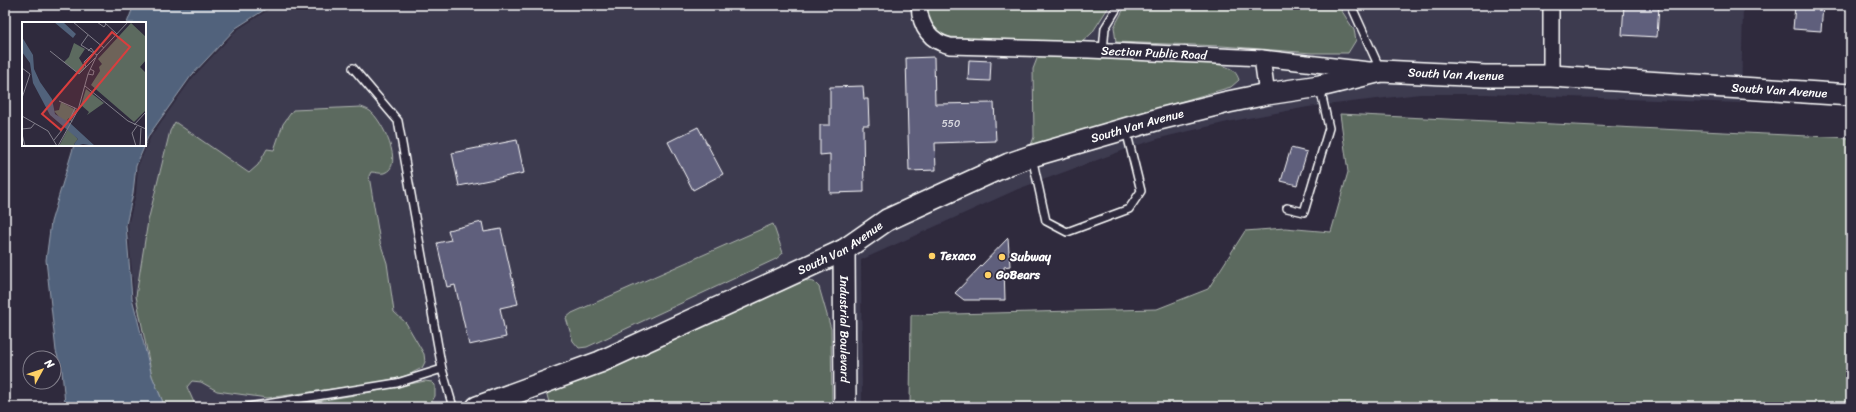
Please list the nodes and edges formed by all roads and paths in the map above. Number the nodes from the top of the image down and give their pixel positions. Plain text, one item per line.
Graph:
1 (919, 5) edge
2 (1119, 5) edge
3 (1351, 5) edge
4 (1551, 5) edge
5 (1103, 51) junction
6 (1262, 58) junction
7 (353, 68) dead end
8 (1381, 71) junction
9 (1551, 76) junction
10 (1320, 86) junction
11 (1267, 94) junction
12 (1851, 95) edge
13 (1125, 128) junction
14 (1032, 156) junction
15 (1287, 208) dead end
16 (844, 250) junction
17 (442, 369) junction
18 (248, 407) edge
19 (453, 407) edge
20 (477, 407) edge
21 (845, 407) edge

1 - 5 street, Section Public Road
2 - 5 lane
3 - 8 lane
4 - 9 street
5 - 6 street, Section Public Road
6 - 8 street, Section Public Road
6 - 11 street
7 - 17 lane
8 - 9 main road, South Van Avenue
8 - 10 main road, South Van Avenue
9 - 12 main road, South Van Avenue
10 - 11 main road, South Van Avenue
10 - 15 lane
11 - 13 main road, South Van Avenue
13 - 14 main road, South Van Avenue
13 - 14 lane
14 - 16 main road, South Van Avenue
16 - 20 main road, South Van Avenue
16 - 21 main road, Industrial Boulevard
17 - 18 lane
17 - 19 lane

